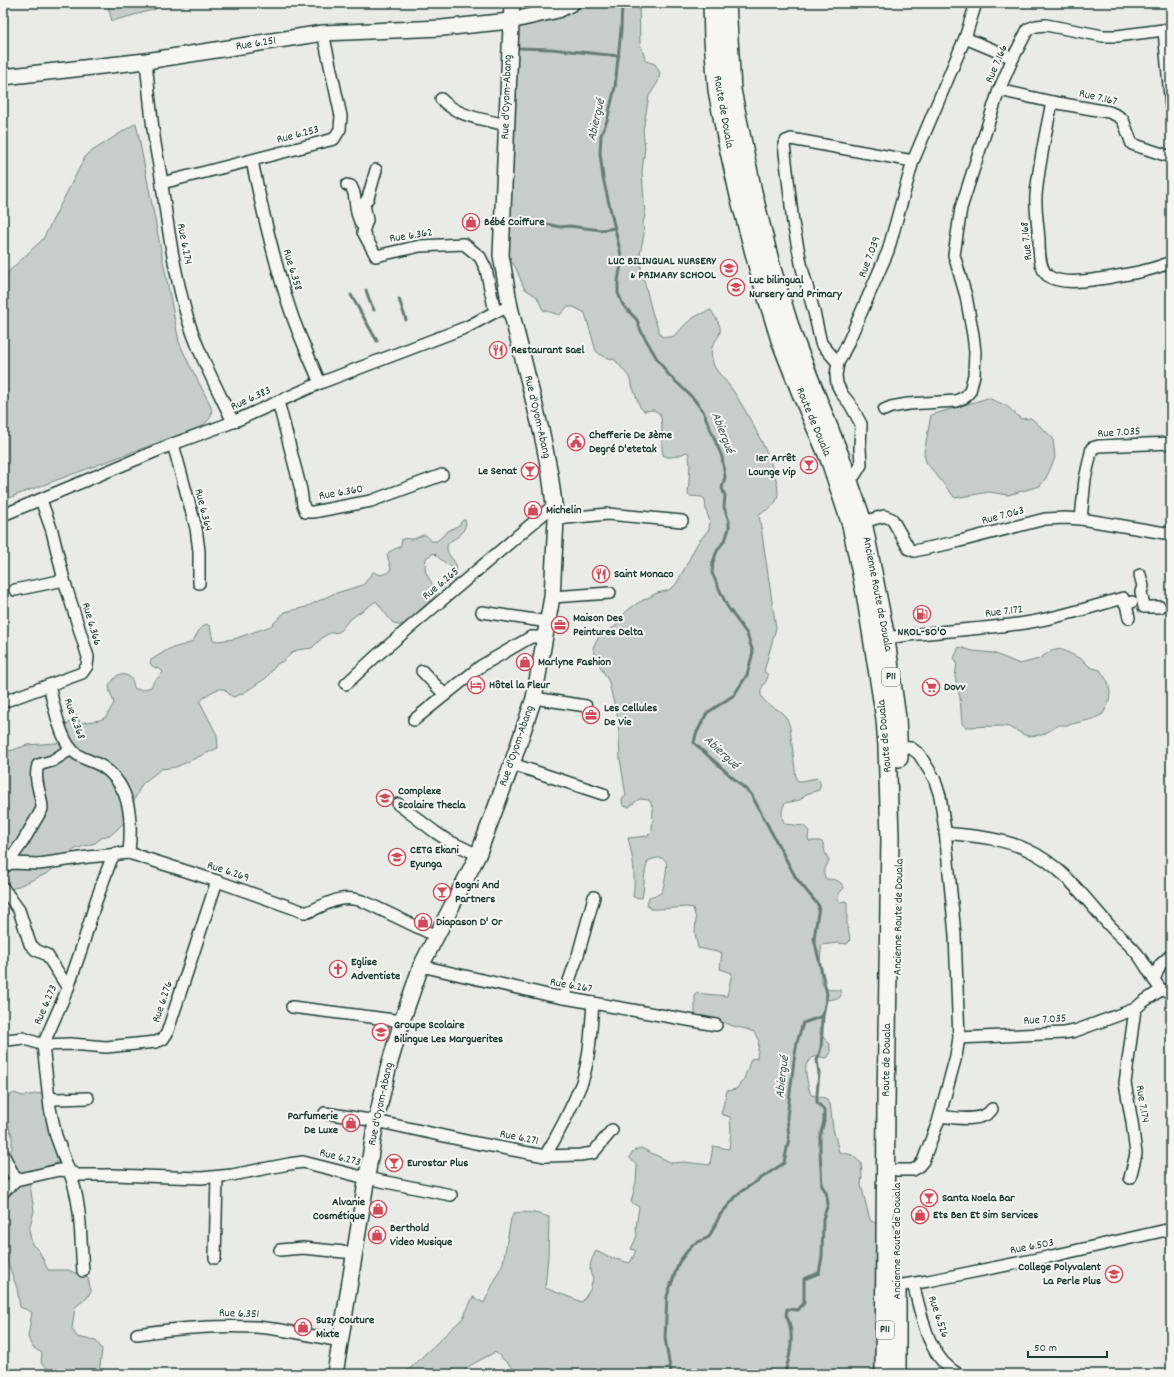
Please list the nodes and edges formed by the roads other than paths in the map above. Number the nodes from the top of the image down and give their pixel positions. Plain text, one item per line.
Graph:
1 (512, 3) edge
2 (572, 3) edge
3 (712, 3) edge
4 (727, 3) edge
5 (976, 3) edge
6 (510, 21) junction
7 (1168, 30) edge
8 (323, 33) junction
9 (965, 38) junction
10 (1013, 58) junction
11 (146, 61) junction
12 (3, 77) edge
13 (999, 90) junction
14 (441, 99) dead end
15 (1052, 102) junction
16 (1171, 107) edge
17 (506, 124) junction
18 (1171, 157) edge
19 (252, 161) junction
20 (913, 161) junction
21 (376, 170) dead end
22 (162, 183) junction
23 (347, 185) dead end
24 (363, 232) junction
25 (1171, 262) edge
26 (510, 307) junction
27 (495, 312) junction
28 (838, 363) junction
29 (320, 383) junction
30 (278, 401) junction
31 (884, 410) dead end
32 (233, 422) junction
33 (1171, 443) edge
34 (173, 444) junction
35 (442, 475) dead end
36 (848, 477) junction
37 (41, 500) junction
38 (555, 512) junction
39 (3, 515) edge
40 (1081, 519) junction
41 (682, 521) dead end
42 (863, 522) junction
43 (1171, 534) edge
44 (1140, 575) dead end
45 (64, 580) junction
46 (198, 583) dead end
47 (15, 590) dead end
48 (610, 593) dead end
49 (552, 597) junction
50 (1124, 601) junction
51 (1144, 607) junction
52 (1160, 607) dead end
53 (482, 612) dead end
54 (1129, 618) dead end
55 (548, 622) junction
56 (545, 637) junction
57 (886, 638) junction
58 (422, 671) dead end
59 (346, 684) dead end
60 (49, 685) junction
61 (445, 695) junction
62 (534, 698) junction
63 (3, 702) edge
64 (586, 706) dead end
65 (891, 718) junction
66 (414, 720) dead end
67 (899, 747) junction
68 (70, 748) junction
69 (512, 764) junction
70 (603, 794) dead end
71 (398, 804) dead end
72 (946, 832) junction
73 (116, 853) junction
74 (129, 853) junction
75 (478, 855) junction
76 (7, 865) edge
77 (217, 881) junction
78 (3, 888) edge
79 (594, 897) dead end
80 (436, 936) junction
81 (1171, 955) edge
82 (1160, 965) junction
83 (421, 966) junction
84 (1148, 970) junction
85 (1154, 980) junction
86 (68, 988) junction
87 (1166, 990) edge
88 (564, 998) junction
89 (594, 1003) junction
90 (292, 1007) dead end
91 (1135, 1009) junction
92 (402, 1021) junction
93 (716, 1025) dead end
94 (959, 1038) junction
95 (8, 1040) dead end
96 (43, 1045) junction
97 (49, 1097) junction
98 (88, 1098) dead end
99 (992, 1109) dead end
100 (325, 1112) dead end
101 (940, 1116) junction
102 (376, 1121) junction
103 (612, 1130) dead end
104 (3, 1154) edge
105 (545, 1156) junction
106 (897, 1170) junction
107 (69, 1171) junction
108 (216, 1177) junction
109 (366, 1178) junction
110 (1130, 1178) dead end
111 (16, 1180) junction
112 (3, 1192) edge
113 (451, 1195) dead end
114 (1171, 1229) edge
115 (280, 1250) dead end
116 (354, 1254) junction
117 (215, 1258) dead end
118 (83, 1271) dead end
119 (905, 1285) junction
120 (137, 1334) dead end
121 (340, 1341) junction
122 (334, 1374) edge
123 (884, 1374) edge
124 (897, 1374) edge
125 (958, 1374) edge

1 - 6 main road, Rue d'Oyom-Abang
2 - 6 main road, Rue 6.251
3 - 65 main road, Route de Douala / P11
4 - 36 main road, Ancienne Route de Douala / P11
5 - 9 street, Rue 7.039
6 - 8 main road, Rue 6.251
6 - 17 main road, Rue d'Oyom-Abang
7 - 10 street, Rue 7.166
7 - 16 street
8 - 11 main road, Rue 6.251
8 - 19 street, Rue 6.253
9 - 10 street
9 - 20 street, Rue 7.039
10 - 13 street, Rue 7.166
11 - 12 main road, Rue 6.251
11 - 22 street, Rue 6.274
13 - 15 street, Rue 7.167
13 - 31 street, Rue 7.166
14 - 17 street
15 - 18 street, Rue 7.167
15 - 25 street, Rue 7.168
17 - 26 main road, Rue d'Oyom-Abang
19 - 22 street, Rue 6.253
19 - 29 street, Rue 6.358
20 - 28 street, Rue 7.039
20 - 28 street
21 - 24 street
22 - 32 street, Rue 6.274
23 - 24 street
24 - 27 street, Rue 6.362
26 - 27 street, Rue 6.383
26 - 38 main road, Rue d'Oyom-Abang
27 - 29 street, Rue 6.383
28 - 36 street, Rue 7.039
29 - 30 street, Rue 6.383
30 - 32 street, Rue 6.383
30 - 35 street, Rue 6.360
32 - 34 street, Rue 6.383
33 - 40 street, Rue 7.035
34 - 37 street, Rue 6.383
34 - 46 street, Rue 6.364
36 - 42 main road, Ancienne Route de Douala / P11
37 - 39 street, Rue 6.383
37 - 45 street, Rue 6.366
38 - 41 street
38 - 49 main road, Rue d'Oyom-Abang
38 - 59 street, Rue 6.265
40 - 42 street, Rue 7.063
40 - 43 street, Rue 7.063
42 - 57 main road, Ancienne Route de Douala / P11
44 - 51 street
45 - 47 street
45 - 60 street, Rue 6.366
48 - 49 street
49 - 55 main road, Rue d'Oyom-Abang
50 - 51 street
50 - 54 street
50 - 57 street, Rue 7.172
51 - 52 street
53 - 55 street
55 - 56 main road, Rue d'Oyom-Abang
56 - 61 street
56 - 62 main road, Rue d'Oyom-Abang
57 - 65 main road, Ancienne Route de Douala / P11
58 - 61 street
60 - 63 street, Rue 6.366
60 - 68 street, Rue 6.368
61 - 66 street
62 - 64 street
62 - 69 main road, Rue d'Oyom-Abang
65 - 67 main road, Ancienne Route de Douala / P11
65 - 123 main road, Route de Douala / P11
67 - 72 street
67 - 106 main road, Ancienne Route de Douala / P11
68 - 74 street, Rue 6.368
68 - 76 street
69 - 70 street
69 - 75 main road, Rue d'Oyom-Abang
71 - 75 street
72 - 84 street
72 - 94 street
73 - 74 street, Rue 6.269
73 - 76 street, Rue 6.269
73 - 86 street, Rue 6.273
74 - 77 street, Rue 6.269
75 - 80 main road, Rue d'Oyom-Abang
77 - 80 street, Rue 6.269
77 - 96 street, Rue 6.276
78 - 86 street
79 - 88 street
80 - 83 main road, Rue d'Oyom-Abang
81 - 82 street
82 - 84 street
82 - 85 street
83 - 88 street, Rue 6.267
83 - 92 main road, Rue d'Oyom-Abang
84 - 85 street
85 - 87 street
86 - 96 street, Rue 6.273
87 - 91 street, Rue 7.035
88 - 89 street, Rue 6.267
89 - 93 street, Rue 6.267
89 - 105 street, Rue 6.271
90 - 92 street
91 - 94 street, Rue 7.035
91 - 110 street, Rue 7.174
92 - 102 main road, Rue d'Oyom-Abang
94 - 101 street
95 - 96 street
96 - 97 street, Rue 6.273
97 - 98 street
97 - 107 street, Rue 6.273
99 - 101 street
100 - 102 street, Rue 6.271
101 - 106 street
102 - 105 street, Rue 6.271
102 - 109 main road, Rue d'Oyom-Abang
103 - 105 street
104 - 111 street
106 - 119 main road, Ancienne Route de Douala / P11
107 - 108 street, Rue 6.273
107 - 111 street
107 - 118 street, Rue 6.273
108 - 109 street, Rue 6.273
108 - 117 street
109 - 113 street, Rue 6.273
109 - 116 main road, Rue d'Oyom-Abang
111 - 112 street
114 - 119 street, Rue 6.503
115 - 116 street
116 - 121 main road, Rue d'Oyom-Abang
119 - 124 main road, Ancienne Route de Douala / P11
119 - 125 street, Rue 6.526
120 - 121 street, Rue 6.351
121 - 122 main road, Rue d'Oyom-Abang

